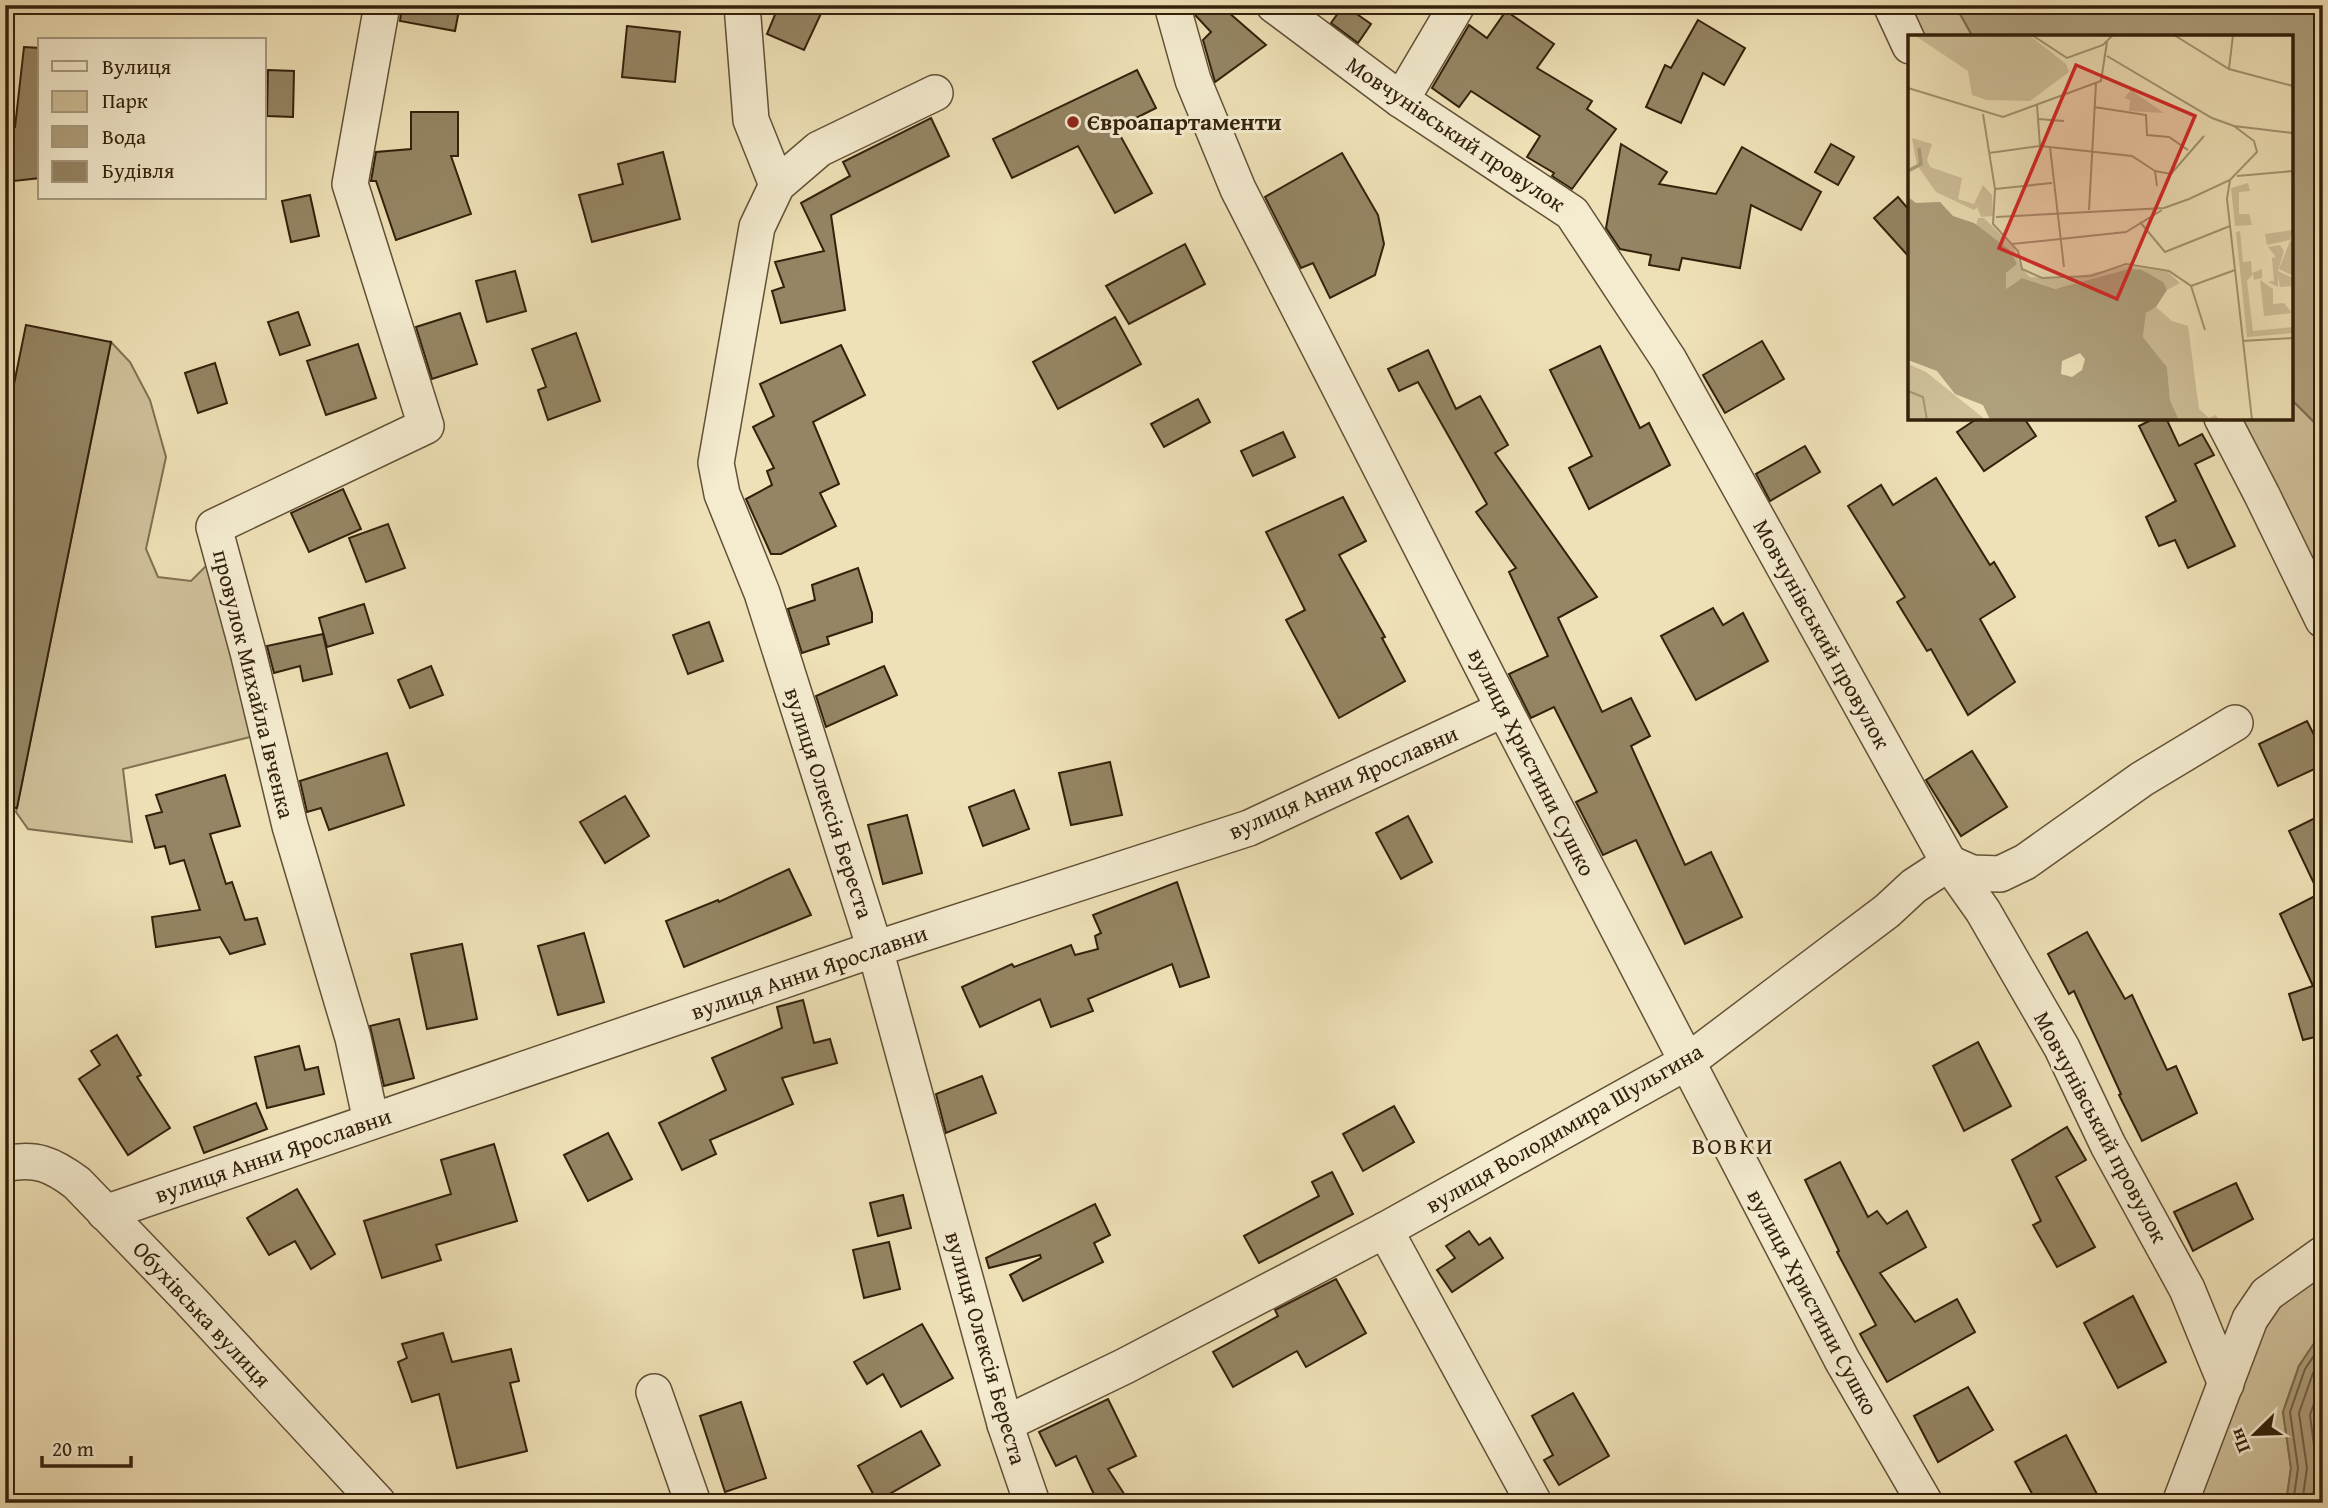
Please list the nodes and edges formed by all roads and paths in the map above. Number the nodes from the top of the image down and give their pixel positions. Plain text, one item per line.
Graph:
1 (382, 5) edge
2 (742, 5) edge
3 (1172, 5) edge
4 (1274, 5) edge
5 (1457, 5) edge
6 (1891, 5) edge
7 (1908, 42) edge
8 (936, 93) dead end
9 (1401, 100) junction
10 (777, 185) junction
11 (2223, 420) edge
12 (2323, 620) edge
13 (1504, 709) junction
14 (2235, 723) dead end
15 (1949, 863) junction
16 (876, 949) junction
17 (1687, 1062) junction
18 (371, 1121) junction
19 (5, 1164) edge
20 (105, 1213) junction
21 (1385, 1230) junction
22 (2323, 1255) edge
23 (2226, 1384) junction
24 (654, 1392) dead end
25 (1004, 1424) junction
26 (378, 1503) edge
27 (693, 1503) edge
28 (1032, 1503) edge
29 (1534, 1503) edge
30 (1925, 1503) edge
31 (2180, 1503) edge

1 - 18 street, провулок Михайла Івченка
2 - 10 street
3 - 13 street, вулиця Христини Сушко
4 - 9 street, Мовчунівський провулок
5 - 9 street
6 - 7 street
8 - 10 street, вулиця Олексія Береста
9 - 15 street, Мовчунівський провулок
10 - 16 street, вулиця Олексія Береста
11 - 12 street
13 - 16 street, вулиця Анни Ярославни
13 - 17 street, вулиця Христини Сушко
14 - 15 street
15 - 17 street, вулиця Володимира Шульгина
15 - 23 street, Мовчунівський провулок
16 - 18 street, вулиця Анни Ярославни
16 - 25 street, вулиця Олексія Береста
17 - 21 street, вулиця Володимира Шульгина
17 - 30 street, вулиця Христини Сушко
18 - 20 street, вулиця Анни Ярославни
19 - 20 street, Обухівська вулиця
20 - 26 street, Обухівська вулиця
21 - 25 street, вулиця Володимира Шульгина
21 - 29 street
22 - 23 street
23 - 31 street
24 - 27 street
25 - 28 street, вулиця Олексія Береста

